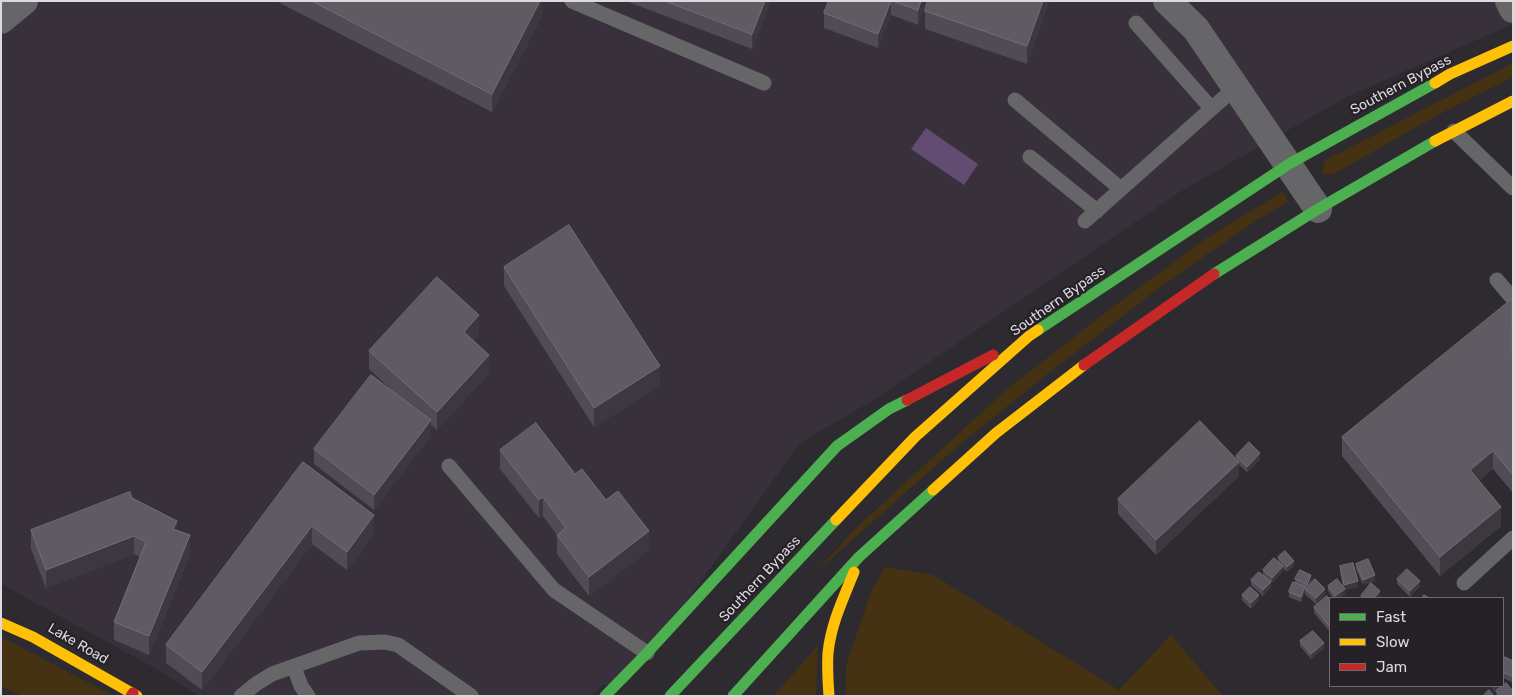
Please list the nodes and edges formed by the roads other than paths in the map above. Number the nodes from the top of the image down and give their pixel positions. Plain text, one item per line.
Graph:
1 (24, 1) edge
2 (572, 1) edge
3 (1166, 1) edge
4 (1508, 1) edge
5 (1513, 9) edge
6 (1, 20) edge
7 (1136, 23) dead end
8 (1513, 46) edge
9 (764, 83) dead end
10 (1236, 87) junction
11 (1016, 100) dead end
12 (1513, 101) edge
13 (1211, 108) junction
14 (1454, 131) junction
15 (1030, 157) dead end
16 (1289, 164) junction
17 (1513, 188) edge
18 (1121, 189) junction
19 (1318, 209) junction
20 (1497, 280) dead end
21 (1513, 298) edge
22 (1029, 336) junction
23 (449, 466) dead end
24 (1513, 538) edge
25 (859, 557) junction
26 (1464, 583) dead end
27 (1, 623) edge
28 (647, 653) junction
29 (294, 667) junction
30 (134, 695) edge
31 (241, 696) edge
32 (308, 696) edge
33 (471, 696) edge
34 (605, 696) edge
35 (670, 696) edge
36 (733, 696) edge
37 (829, 696) edge

1 - 6 street
2 - 9 lane
3 - 10 street
4 - 5 street
7 - 13 lane
8 - 16 main road, Southern Bypass
10 - 13 lane
10 - 16 street
11 - 18 lane
12 - 14 main road
13 - 18 lane
14 - 17 lane
14 - 19 main road
15 - 18 lane
16 - 19 street
16 - 22 main road, Southern Bypass
19 - 25 main road
20 - 21 lane
22 - 28 main road
22 - 35 main road, Southern Bypass
23 - 28 lane
24 - 26 lane
25 - 36 main road
25 - 37 main road
27 - 30 main road, Lake Road
28 - 34 main road
29 - 31 lane
29 - 32 lane
29 - 33 lane

